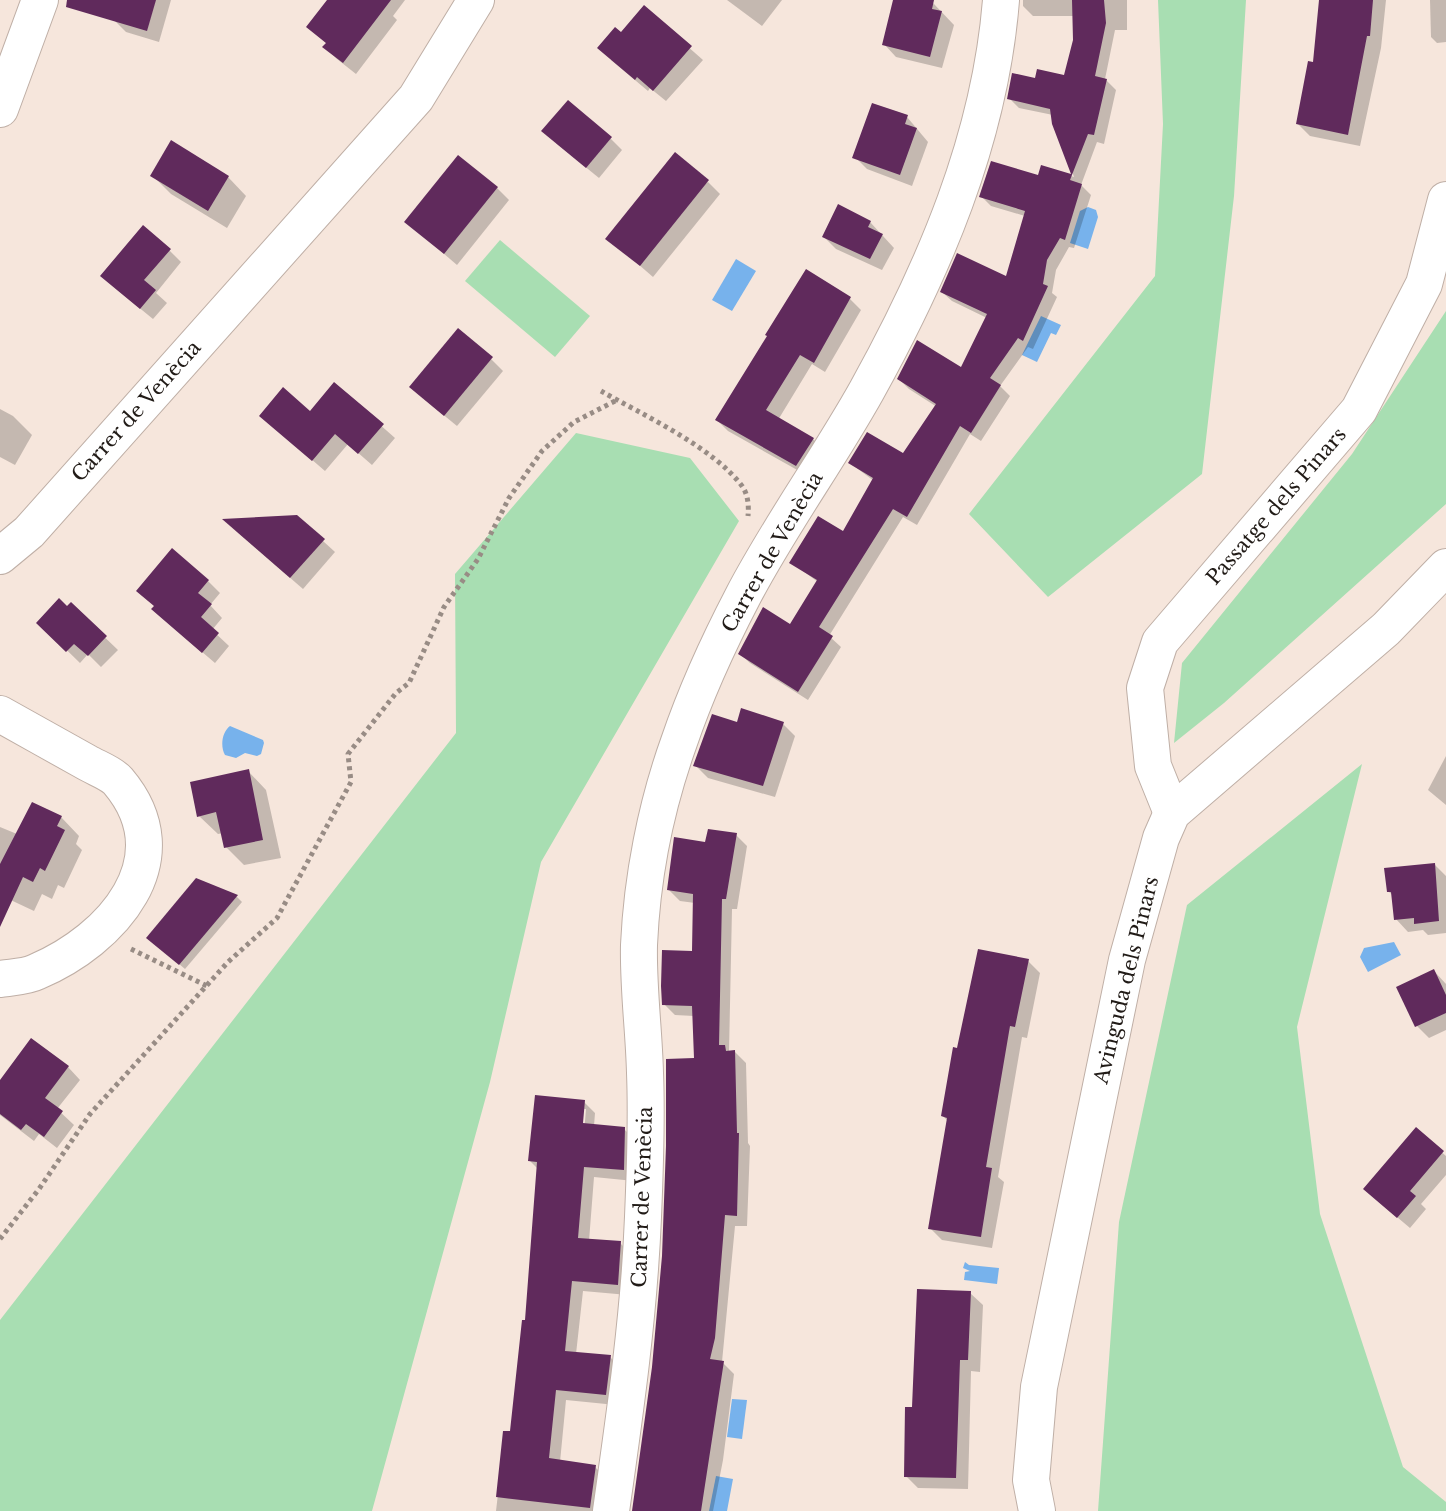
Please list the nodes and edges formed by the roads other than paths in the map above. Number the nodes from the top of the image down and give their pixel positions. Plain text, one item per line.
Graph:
1 (40, 0) edge
2 (476, 0) edge
3 (1001, 0) edge
4 (0, 109) edge
5 (1446, 200) edge
6 (0, 556) edge
7 (1446, 567) edge
8 (0, 714) edge
9 (1172, 813) junction
10 (0, 979) edge
11 (611, 1511) edge
12 (1037, 1511) edge

1 - 4 street
2 - 6 street, Carrer de Venècia
3 - 11 street, Carrer de Venècia
5 - 9 street, Passatge dels Pinars
7 - 9 street, Avinguda dels Pinars
8 - 10 street
9 - 12 street, Avinguda dels Pinars

